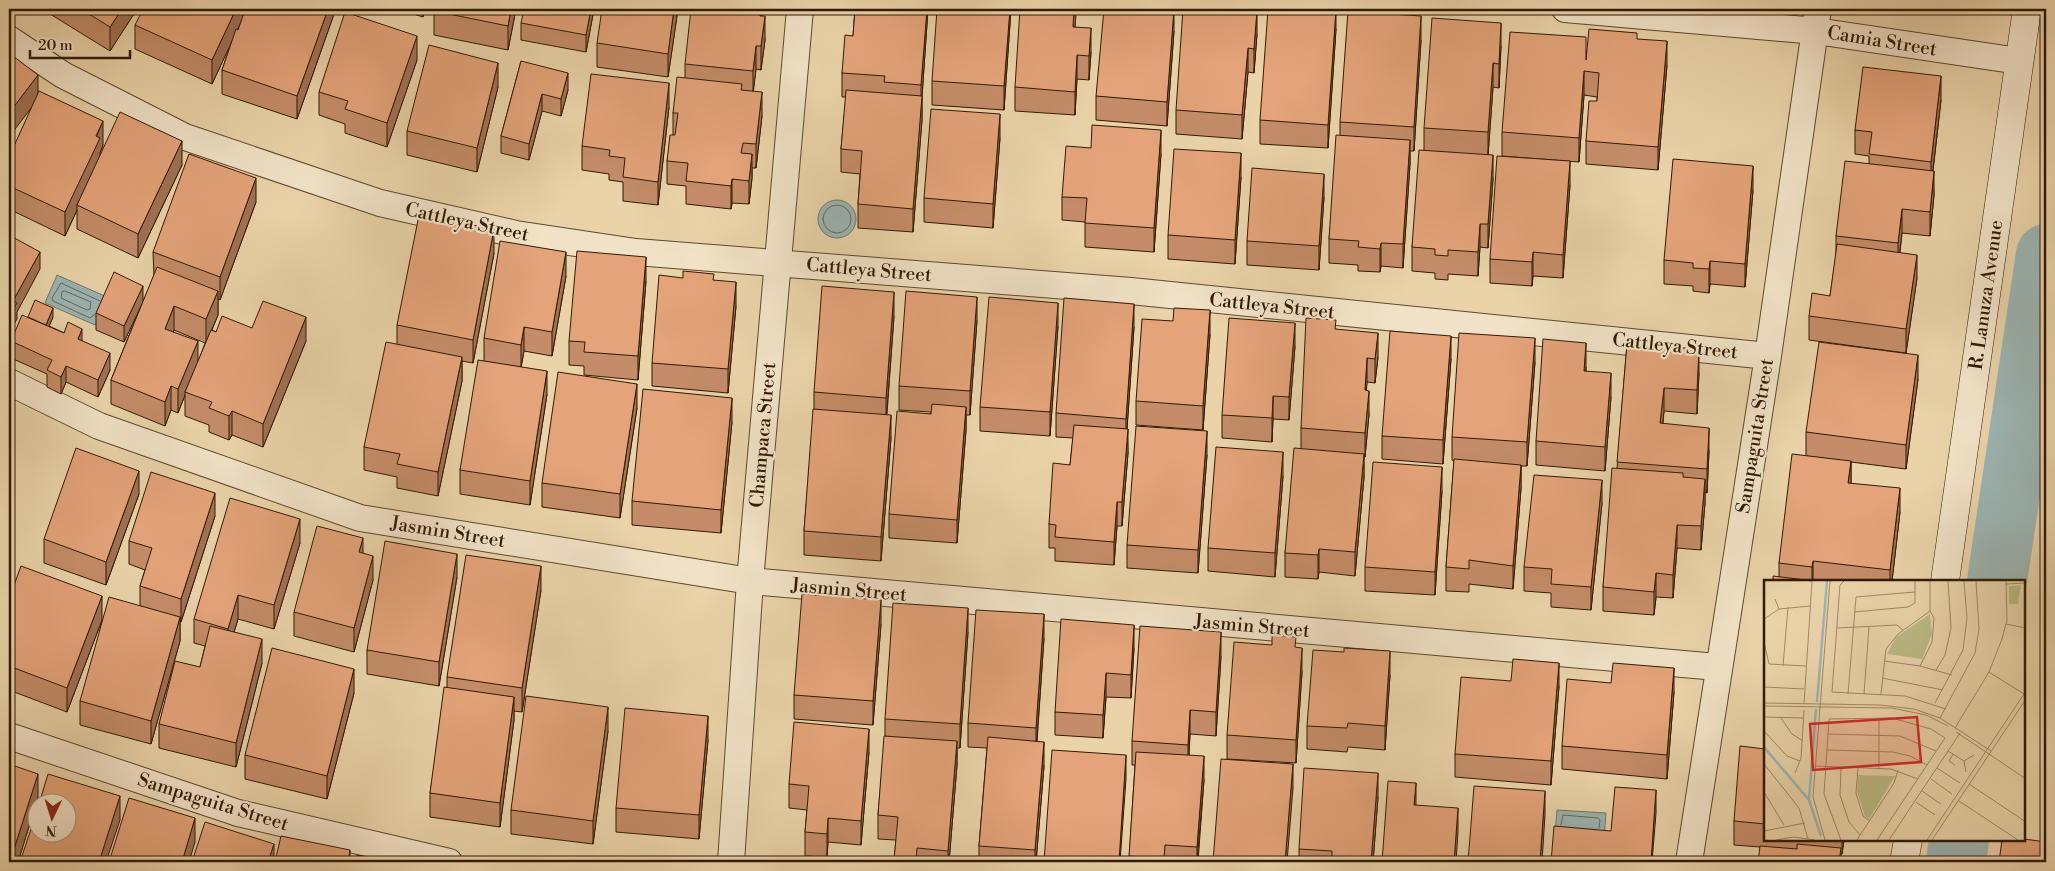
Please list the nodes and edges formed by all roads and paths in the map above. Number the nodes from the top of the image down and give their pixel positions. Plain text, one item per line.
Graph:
1 (800, 9) edge
2 (1566, 9) edge
3 (2026, 9) edge
4 (1817, 20) edge
5 (9, 39) edge
6 (2019, 61) junction
7 (779, 262) junction
8 (1768, 356) junction
9 (9, 382) edge
10 (1945, 580) edge
11 (750, 581) junction
12 (1718, 667) junction
13 (9, 736) edge
14 (1908, 841) edge
15 (449, 862) edge
16 (730, 862) edge
17 (1689, 862) edge
18 (1904, 862) edge

1 - 7 street, Champaca Street
2 - 4 street, Camia Street
3 - 6 main road, R. Lanuza Avenue
4 - 6 street, Camia Street
4 - 8 street, Sampaguita Street
5 - 7 street, Cattleya Street
6 - 10 main road, R. Lanuza Avenue
7 - 8 street, Cattleya Street
7 - 11 street, Champaca Street
8 - 12 street, Sampaguita Street
9 - 11 street, Jasmin Street
11 - 12 street, Jasmin Street
11 - 16 street, Champaca Street
12 - 17 street, Sampaguita Street
13 - 15 street, Sampaguita Street
14 - 18 main road

